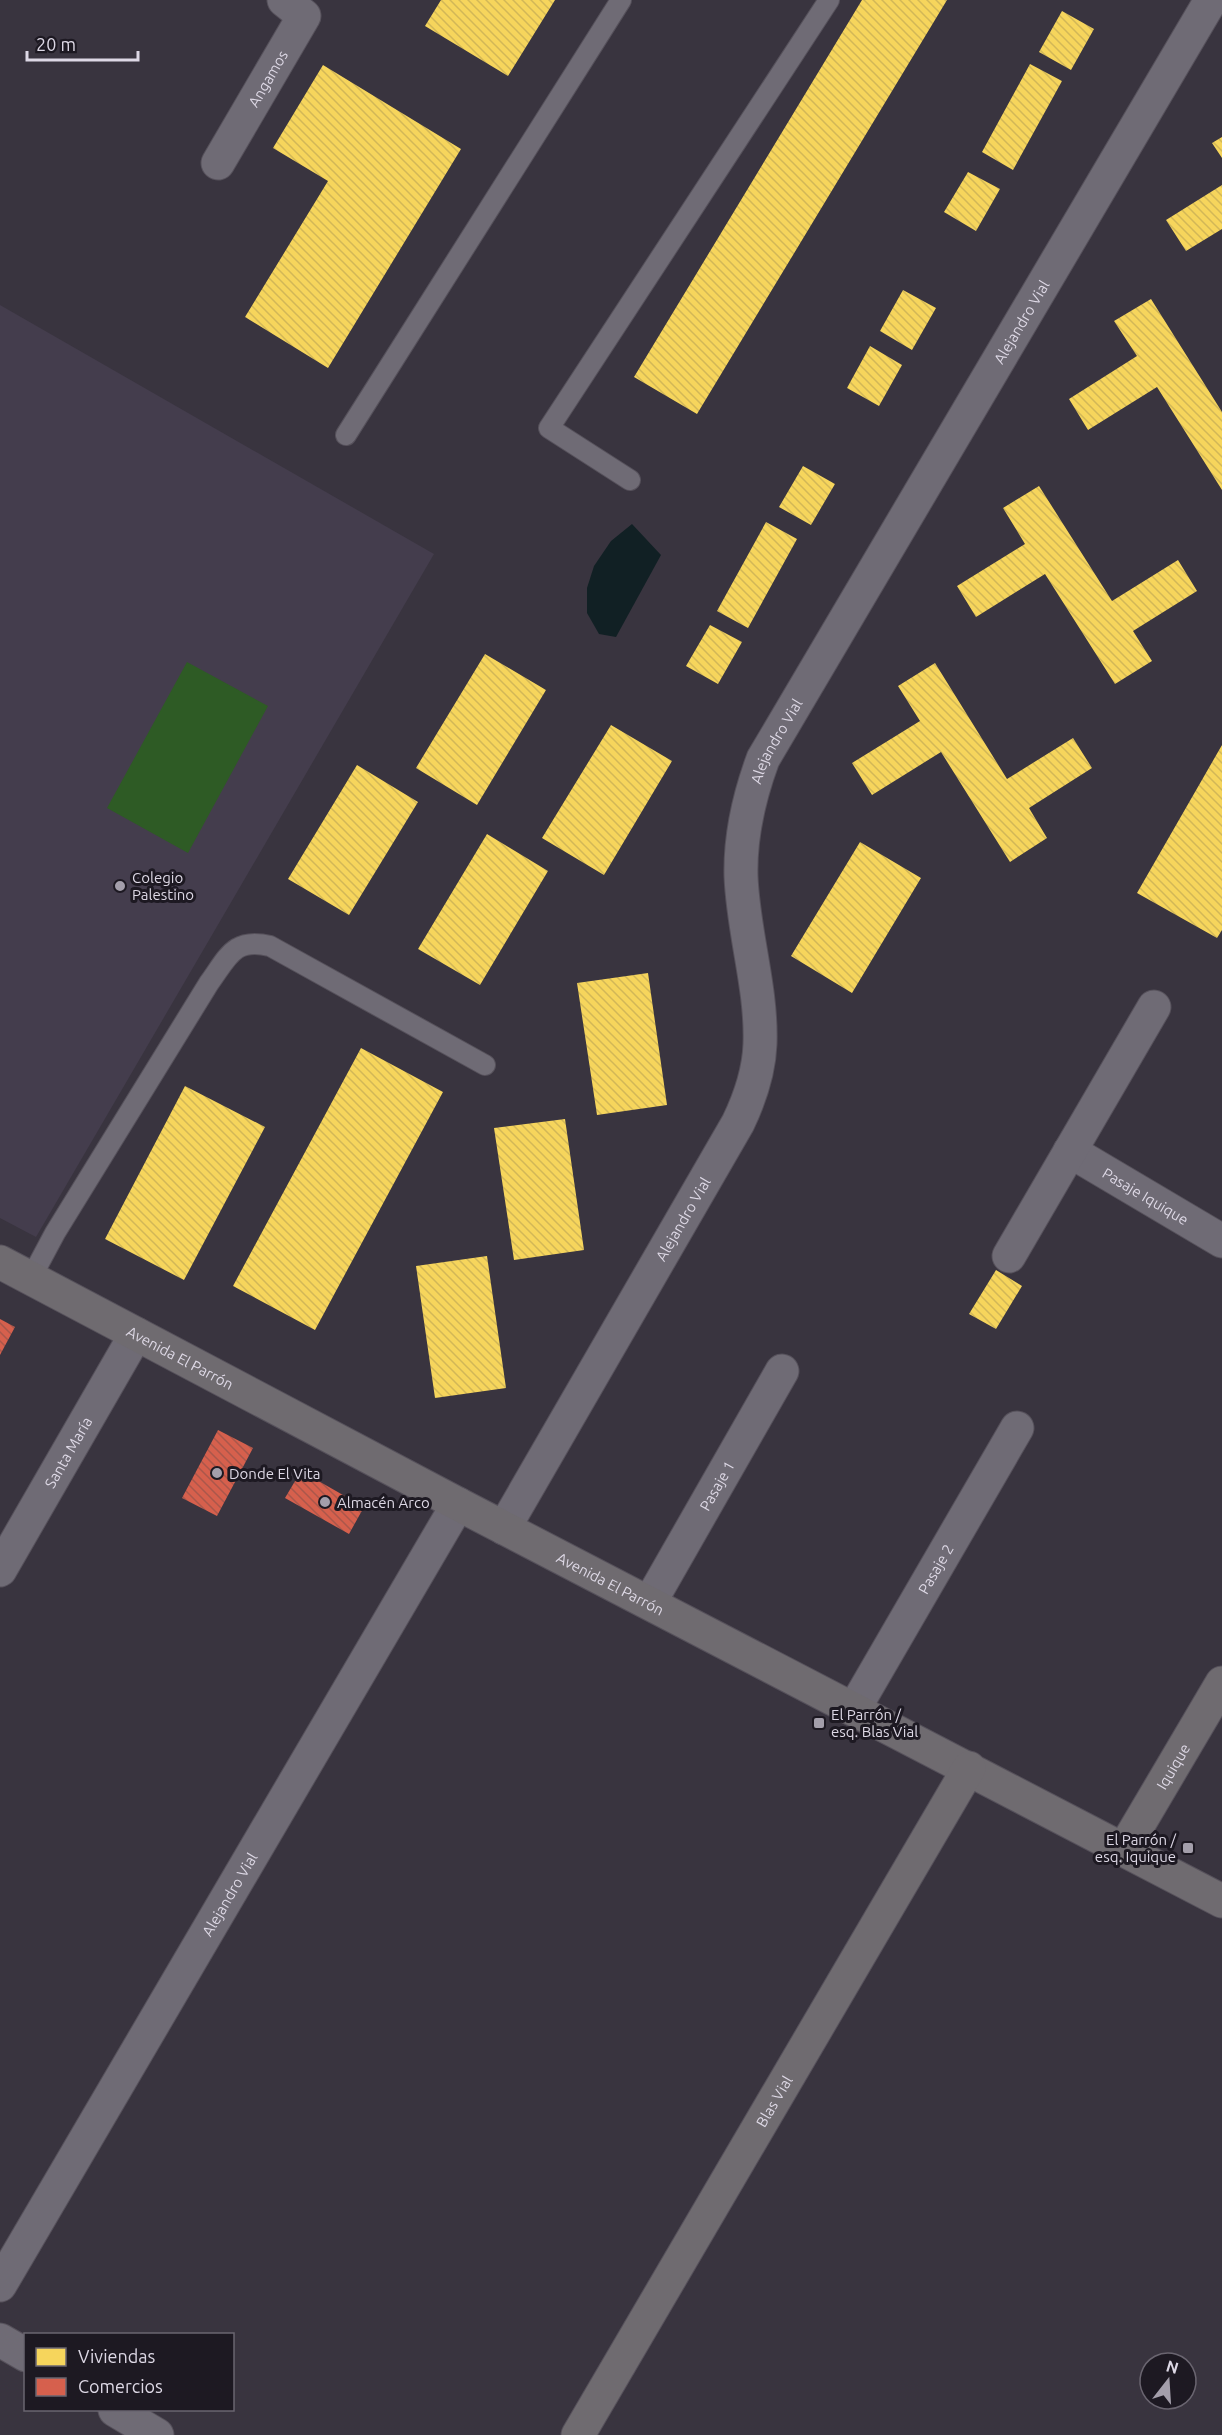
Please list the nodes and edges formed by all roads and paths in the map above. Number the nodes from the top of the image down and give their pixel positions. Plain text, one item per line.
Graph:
1 (284, 0) edge
2 (621, 0) edge
3 (830, 0) edge
4 (1211, 0) edge
5 (218, 163) dead end
6 (346, 435) dead end
7 (630, 480) dead end
8 (1154, 1007) dead end
9 (485, 1065) dead end
10 (1070, 1151) junction
11 (1222, 1241) edge
12 (1009, 1256) dead end
13 (0, 1262) edge
14 (31, 1278) junction
15 (136, 1334) junction
16 (782, 1371) dead end
17 (1017, 1428) dead end
18 (458, 1504) junction
19 (504, 1528) junction
20 (0, 1570) edge
21 (650, 1602) junction
22 (1222, 1683) edge
23 (854, 1709) junction
24 (969, 1768) junction
25 (1124, 1850) junction
26 (1222, 1901) edge
27 (0, 2285) edge
28 (0, 2340) edge
29 (24, 2354) edge
30 (118, 2411) edge
31 (157, 2435) edge
32 (579, 2435) edge

1 - 5 street, Angamos
2 - 6 lane
3 - 7 lane
4 - 19 street, Alejandro Vial
8 - 10 street
9 - 14 lane
10 - 11 street, Pasaje Iquique
10 - 12 street
13 - 14 main road, Avenida El Parrón
14 - 15 main road, Avenida El Parrón
15 - 18 main road, Avenida El Parrón
15 - 20 street, Santa María
16 - 21 street, Pasaje 1
17 - 23 street, Pasaje 2
18 - 19 main road, Avenida El Parrón
18 - 27 street, Alejandro Vial
19 - 21 main road, Avenida El Parrón
21 - 23 main road, Avenida El Parrón
22 - 25 main road, Iquique
23 - 24 main road, Avenida El Parrón
24 - 25 main road, Avenida El Parrón
24 - 32 main road, Blas Vial
25 - 26 main road, Avenida El Parrón
28 - 29 street
30 - 31 street

